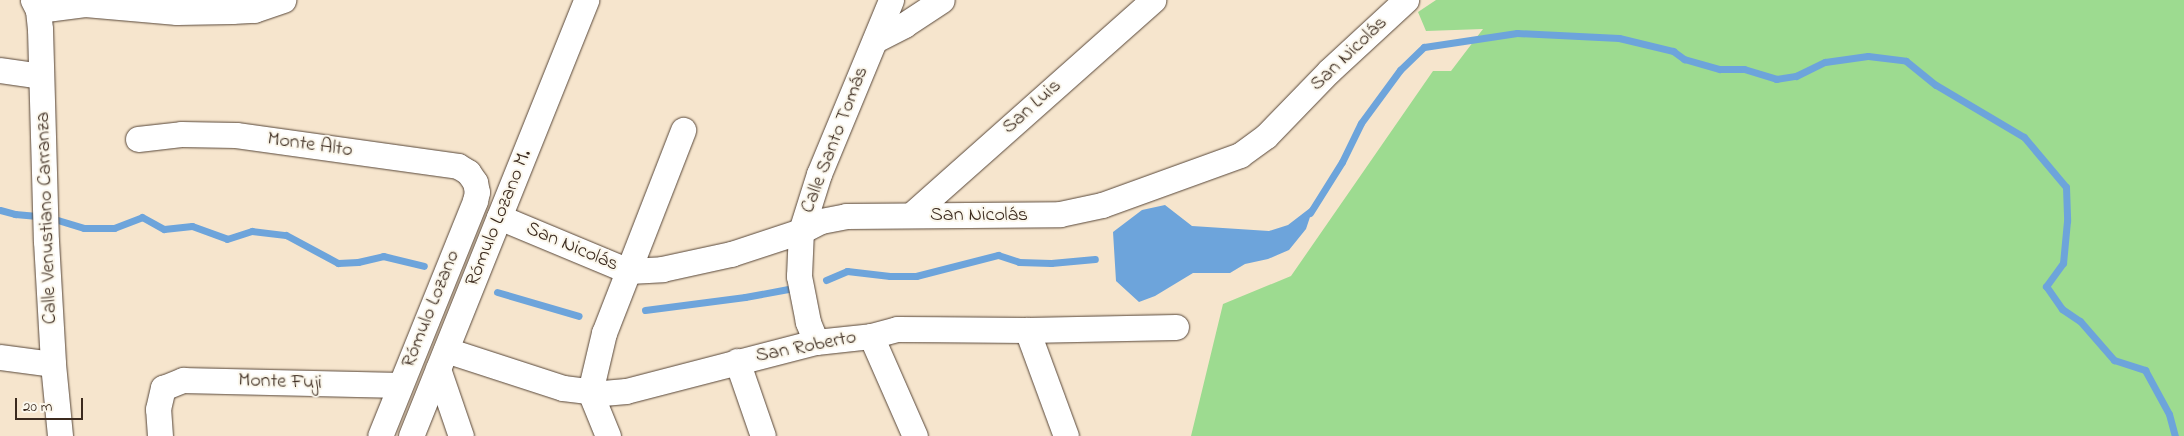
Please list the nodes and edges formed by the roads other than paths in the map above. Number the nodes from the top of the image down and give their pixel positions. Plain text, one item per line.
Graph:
1 (283, 0) edge
2 (586, 0) edge
3 (891, 0) edge
4 (942, 0) edge
5 (1153, 0) edge
6 (1406, 0) edge
7 (35, 5) edge
8 (875, 40) junction
9 (0, 70) edge
10 (41, 76) junction
11 (683, 130) dead end
12 (138, 139) dead end
13 (475, 182) joint
14 (911, 215) junction
15 (500, 217) junction
16 (801, 231) junction
17 (629, 270) junction
18 (1176, 327) dead end
19 (1028, 330) junction
20 (871, 336) junction
21 (816, 342) junction
22 (0, 356) edge
23 (442, 360) junction
24 (737, 361) junction
25 (53, 364) junction
26 (399, 385) junction
27 (590, 392) junction
28 (60, 436) edge
29 (160, 436) edge
30 (380, 436) edge
31 (411, 436) edge
32 (461, 436) edge
33 (608, 436) edge
34 (764, 436) edge
35 (915, 436) edge
36 (1066, 436) edge

1 - 7 street
2 - 15 street, Rómulo Lozano M.
3 - 8 street, Calle Santo Tomás
4 - 8 street
5 - 14 street, San Luis
6 - 14 street, San Nicolás
7 - 10 street, Calle Venustiano Carranza
8 - 16 street, Calle Santo Tomás
9 - 10 street
10 - 25 street, Calle Venustiano Carranza
11 - 17 street
12 - 13 street, Monte Alto
13 - 26 street, Rómulo Lozano
14 - 16 street, San Nicolás
15 - 17 street, San Nicolás
15 - 23 street, Rómulo Lozano M.
16 - 17 street, San Nicolás
16 - 21 street, Calle Santo Tomás
17 - 27 street
18 - 19 street, San Roberto
19 - 20 street, San Roberto
19 - 36 street
20 - 21 street, San Roberto
20 - 35 street
21 - 24 street, San Roberto
22 - 25 street
23 - 27 street, San Roberto
23 - 31 street, Rómulo Lozano M.
23 - 32 street
24 - 27 street, San Roberto
24 - 34 street
25 - 28 street, Calle Venustiano Carranza
26 - 29 street, Monte Fuji
26 - 30 street, Rómulo Lozano
27 - 33 street

